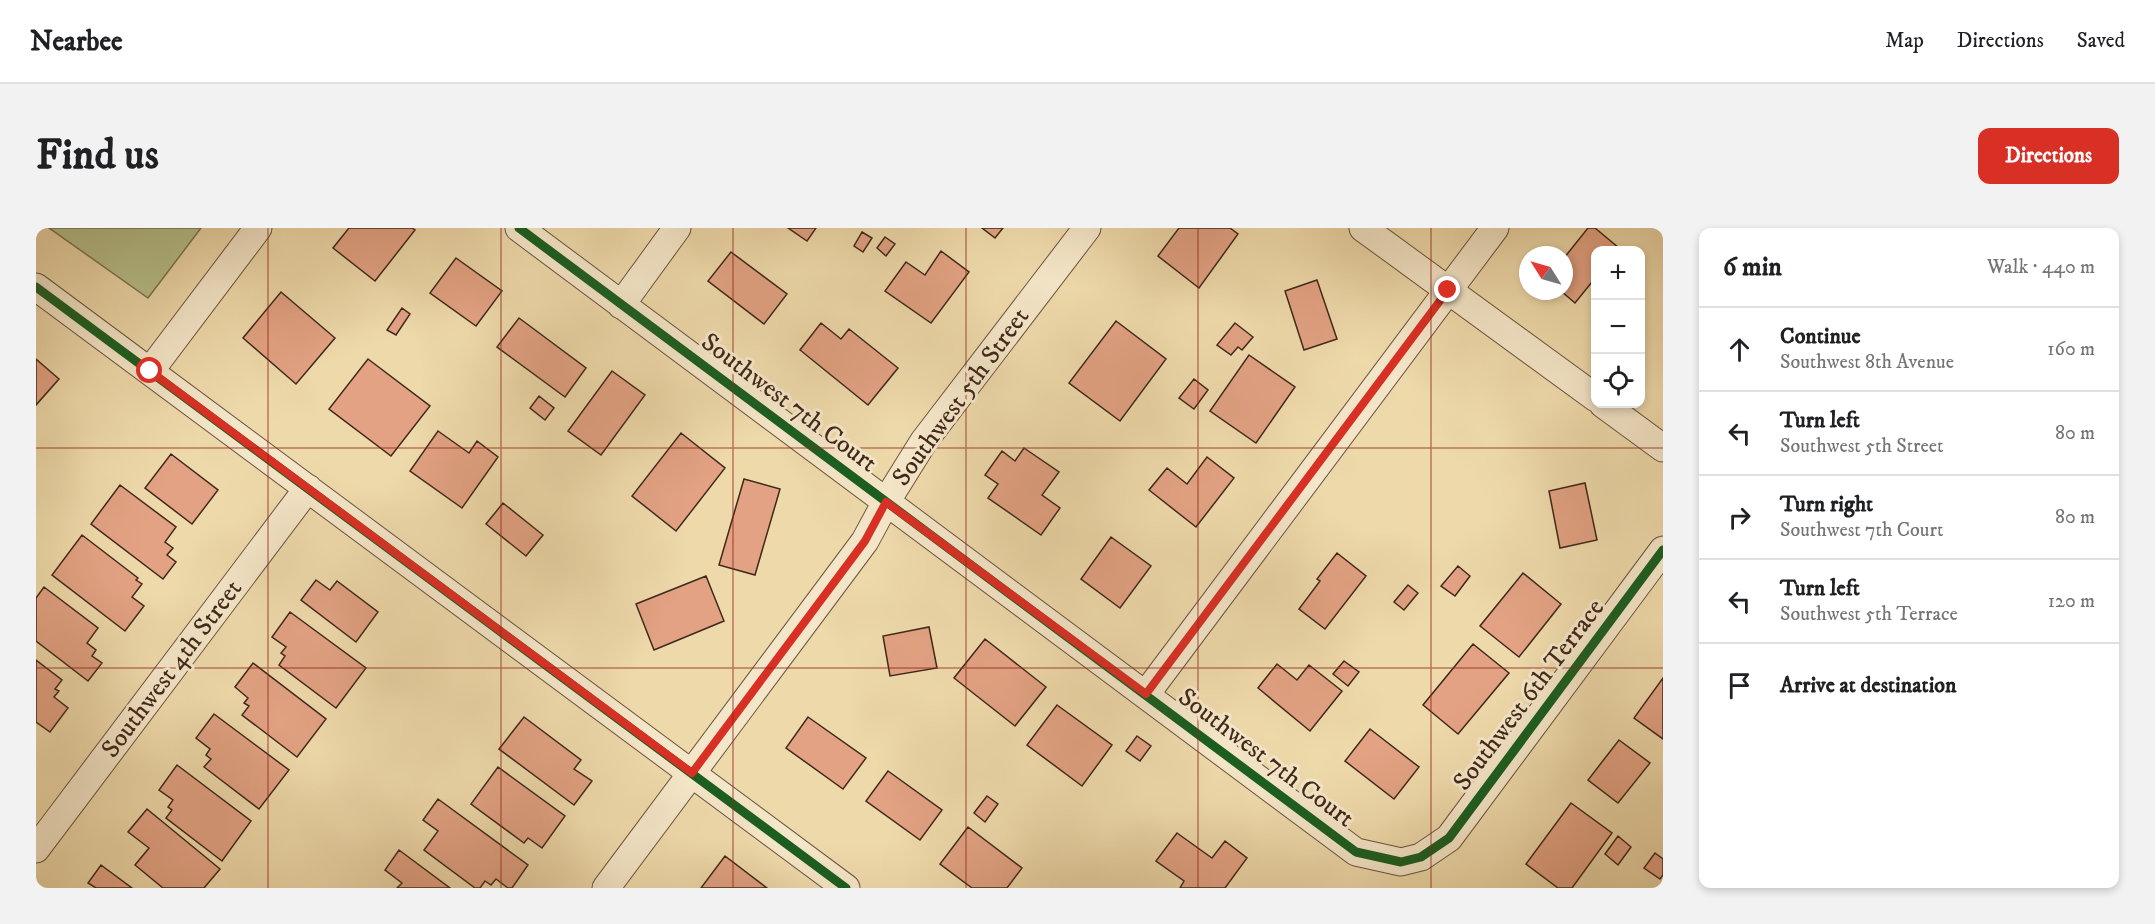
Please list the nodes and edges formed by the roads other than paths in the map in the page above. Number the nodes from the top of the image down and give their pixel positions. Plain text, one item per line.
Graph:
1 (258, 228) edge
2 (519, 228) edge
3 (678, 228) edge
4 (1087, 228) edge
5 (1363, 228) edge
6 (1495, 228) edge
7 (36, 287) edge
8 (1448, 290) junction
9 (621, 305) junction
10 (150, 371) junction
11 (1591, 394) edge
12 (1608, 408) edge
13 (1663, 448) edge
14 (308, 488) junction
15 (886, 502) junction
16 (1663, 550) edge
17 (1146, 694) junction
18 (692, 773) junction
19 (36, 849) edge
20 (1421, 856) joint
21 (606, 888) edge
22 (846, 888) edge

1 - 10 street
2 - 9 street, Southwest 7th Court
3 - 9 street
4 - 15 street, Southwest 5th Street
5 - 8 street
6 - 8 street
7 - 10 street
8 - 11 street
8 - 17 street
9 - 15 street, Southwest 7th Court
10 - 14 street
12 - 13 street
14 - 18 street
14 - 19 street, Southwest 4th Street
15 - 17 street, Southwest 7th Court
15 - 18 street, Southwest 5th Street
16 - 20 street, Southwest 6th Terrace
17 - 20 street, Southwest 7th Court
18 - 21 street, Southwest 5th Street
18 - 22 street

